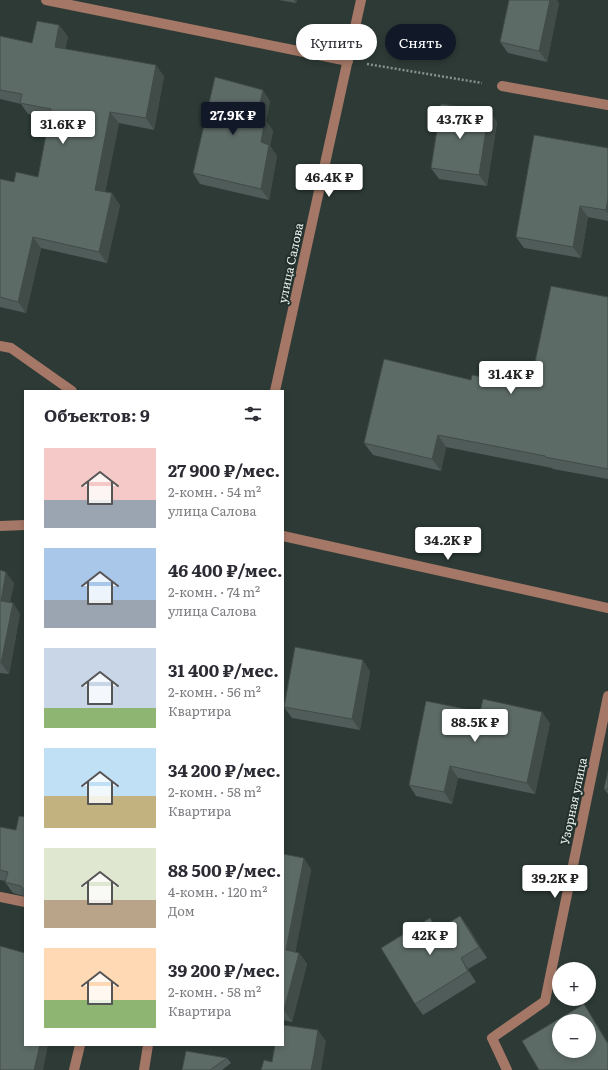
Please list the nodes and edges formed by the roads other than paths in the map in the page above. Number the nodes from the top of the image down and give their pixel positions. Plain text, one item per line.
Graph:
1 (46, 0) edge
2 (361, 0) edge
3 (348, 61) junction
4 (502, 86) road end
5 (608, 105) edge
6 (0, 346) edge
7 (71, 390) edge
8 (275, 390) edge
9 (24, 525) edge
10 (0, 526) edge
11 (284, 536) edge
12 (608, 608) edge
13 (608, 696) edge
14 (0, 896) edge
15 (24, 902) edge
16 (80, 1046) edge
17 (148, 1046) edge
18 (74, 1070) edge
19 (144, 1070) edge
20 (507, 1070) edge

1 - 3 street
2 - 3 street, улица Салова
3 - 8 street, улица Салова
4 - 5 street
6 - 7 street
9 - 10 street
11 - 12 street
13 - 20 street, Узорная улица
14 - 15 street
16 - 18 street
17 - 19 street

